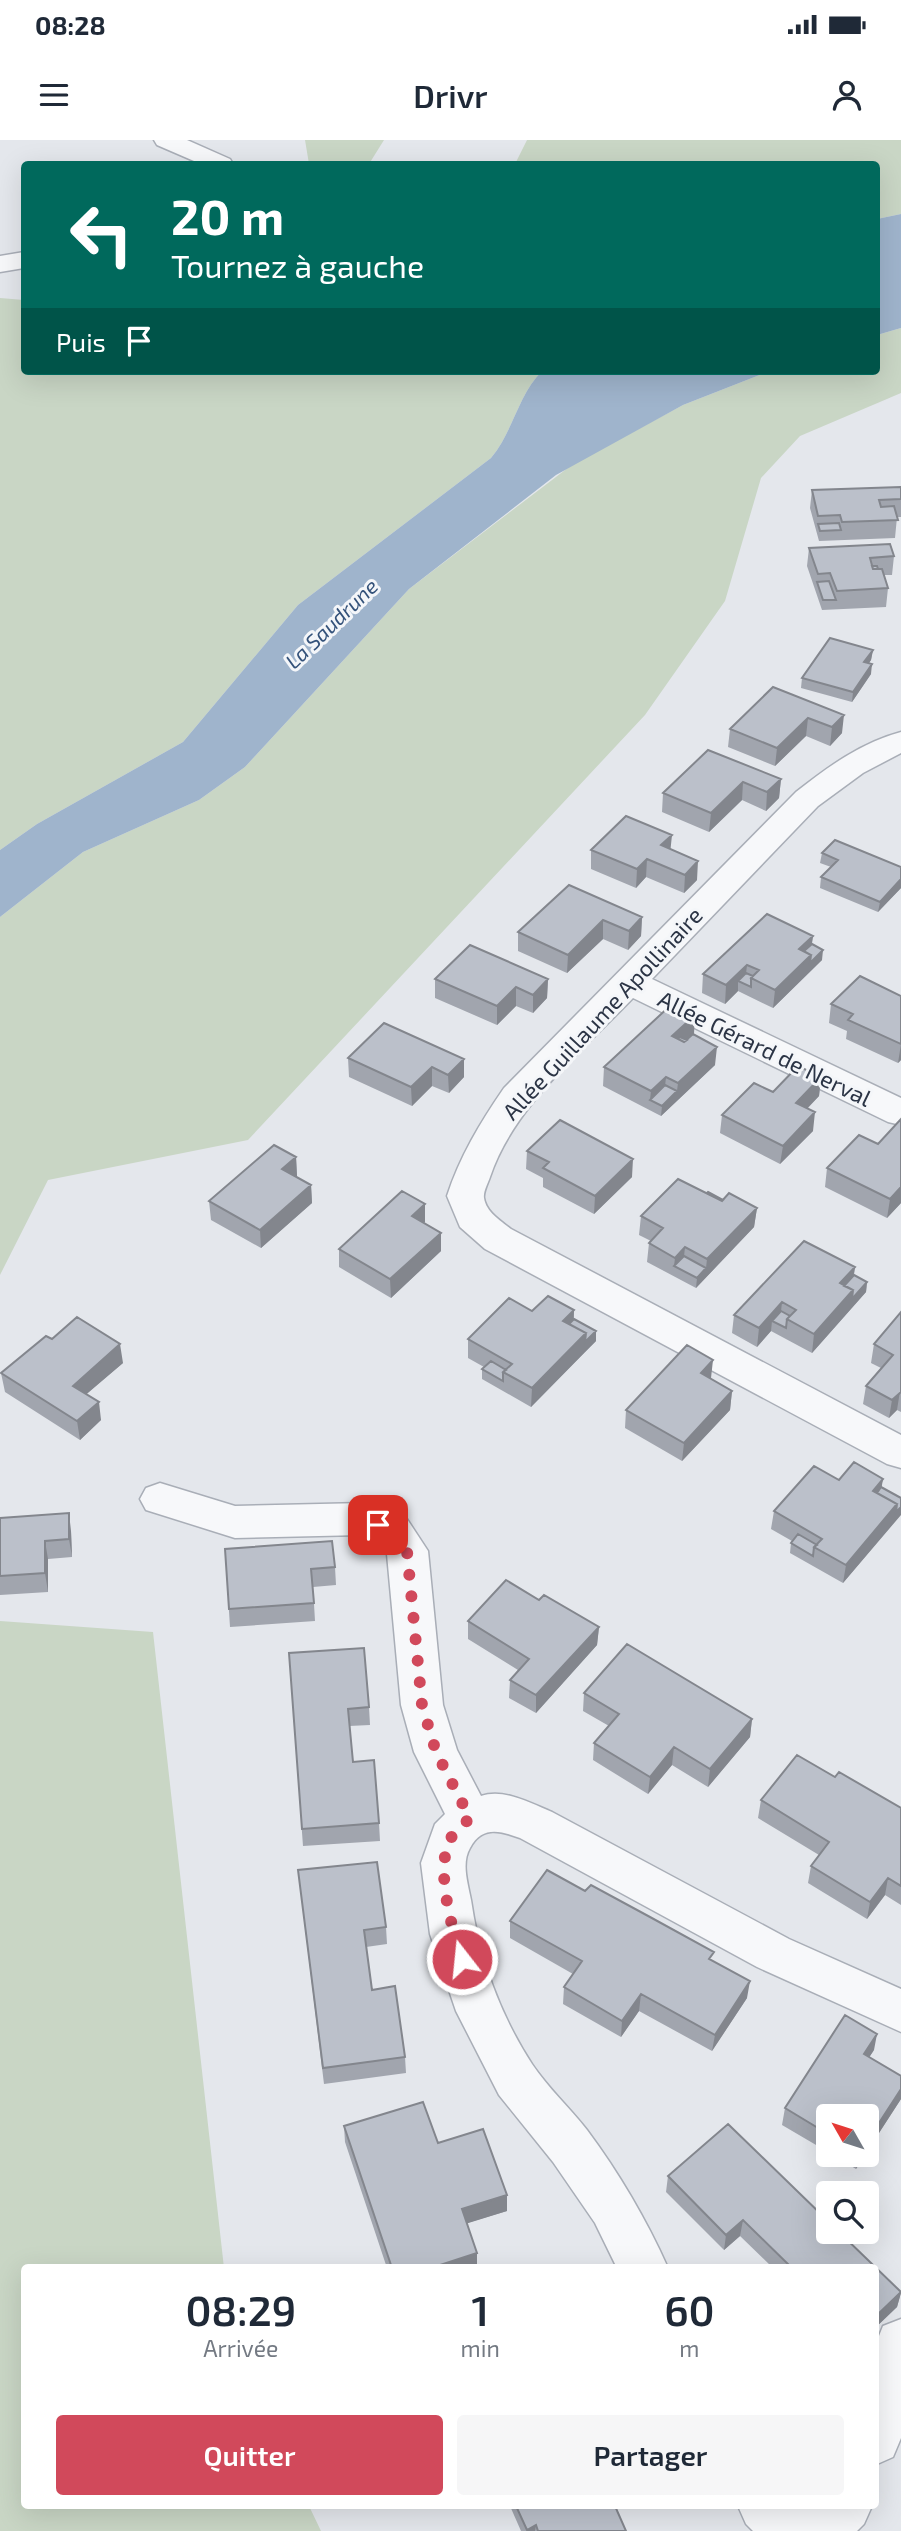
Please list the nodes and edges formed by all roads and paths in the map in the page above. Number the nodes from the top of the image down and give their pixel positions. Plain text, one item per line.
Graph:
1 (166, 140) edge
2 (214, 161) edge
3 (21, 260) edge
4 (0, 264) edge
5 (901, 742) edge
6 (629, 982) junction
7 (901, 1113) edge
8 (901, 1453) edge
9 (160, 1499) dead end
10 (470, 1818) junction
11 (901, 2011) edge
12 (641, 2264) edge
13 (901, 2343) edge
14 (879, 2424) edge
15 (769, 2509) edge
16 (825, 2522) edge

1 - 2 street
3 - 4 street
5 - 6 street, Allée Guillaume Apollinaire
6 - 7 street, Allée Gérard de Nerval
6 - 8 street, Allée Guillaume Apollinaire
9 - 10 street
10 - 11 street
10 - 12 street
13 - 14 street
15 - 16 street

